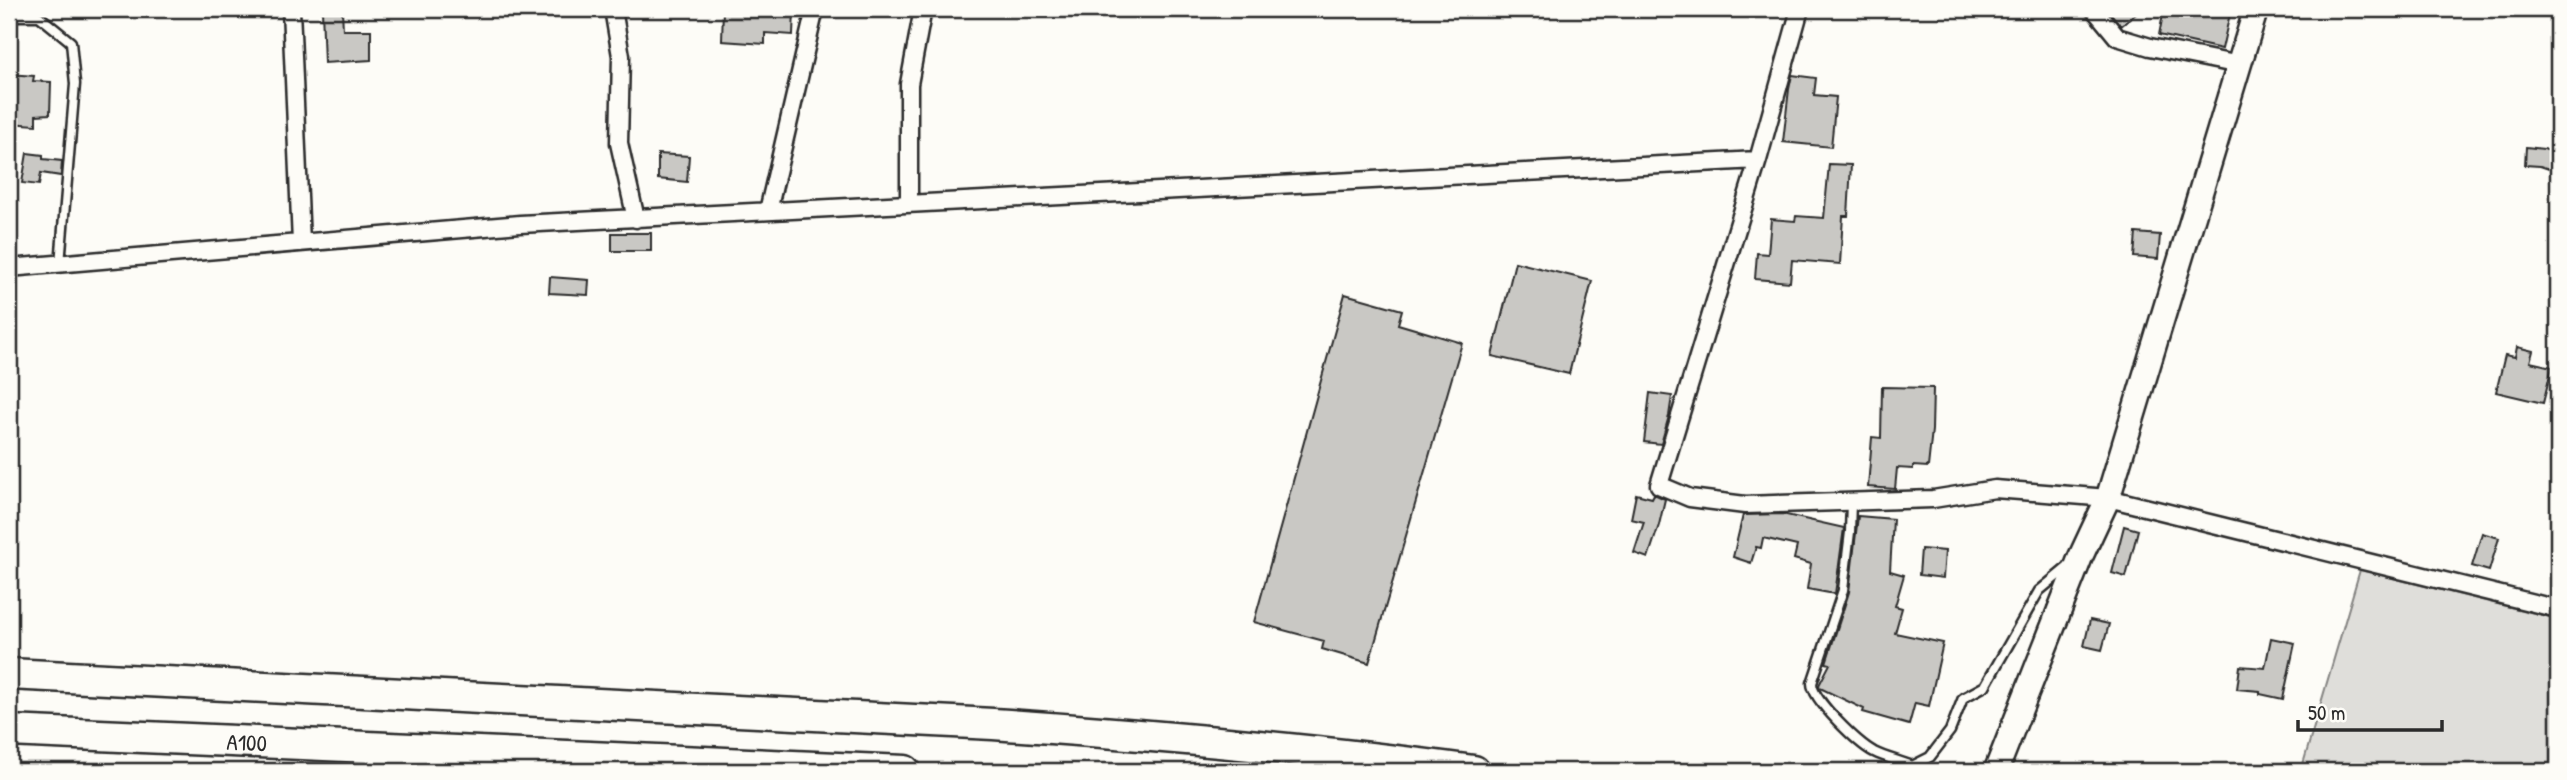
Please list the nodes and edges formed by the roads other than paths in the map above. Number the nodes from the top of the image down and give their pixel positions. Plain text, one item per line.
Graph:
1 (291, 9) edge
2 (612, 9) edge
3 (815, 9) edge
4 (923, 9) edge
5 (1800, 9) edge
6 (2094, 9) edge
7 (2256, 9) edge
8 (9, 16) edge
9 (2240, 65) junction
10 (1758, 160) junction
11 (909, 204) junction
12 (768, 211) junction
13 (636, 219) junction
14 (301, 243) junction
15 (60, 264) junction
16 (9, 268) edge
17 (2108, 498) junction
18 (1851, 502) junction
19 (2080, 558) junction
20 (2558, 609) edge
21 (9, 674) edge
22 (9, 731) edge
23 (905, 771) edge
24 (1474, 771) edge
25 (1996, 771) edge

1 - 14 street
2 - 13 street
3 - 12 street
4 - 11 street
5 - 10 street
6 - 9 street
7 - 9 street
8 - 15 lane
9 - 17 street
10 - 11 street
10 - 18 street
11 - 12 street
12 - 13 street
13 - 14 street
14 - 15 street
15 - 16 street
17 - 18 street
17 - 19 street
17 - 20 street
18 - 19 lane
19 - 25 street
21 - 24 highway
22 - 23 highway, A100 / A100

